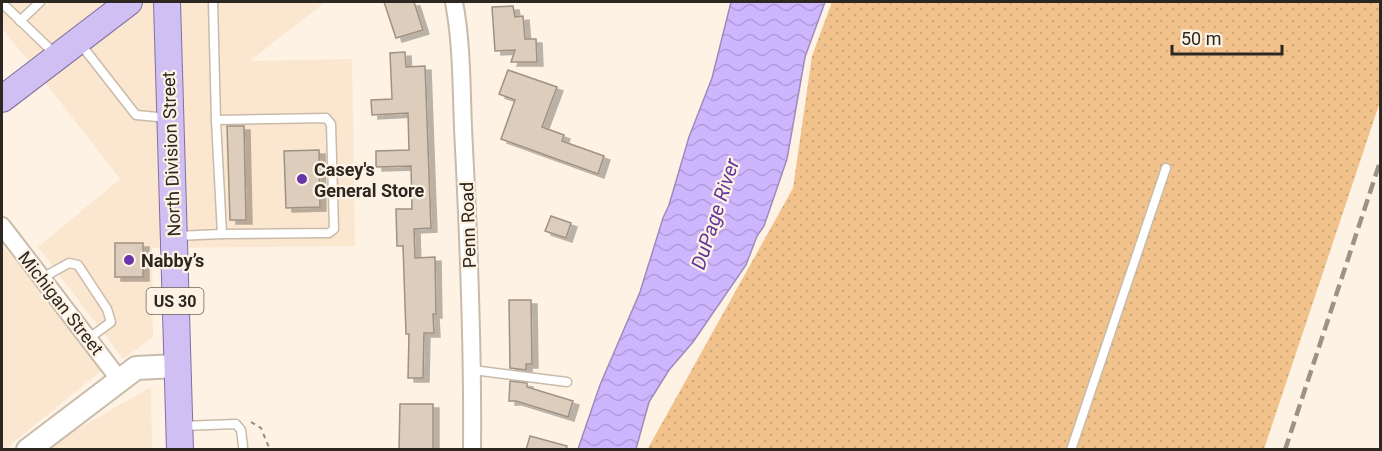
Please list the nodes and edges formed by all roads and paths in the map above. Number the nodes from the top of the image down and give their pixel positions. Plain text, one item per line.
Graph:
1 (39, 2) edge
2 (129, 2) edge
3 (167, 2) edge
4 (213, 2) edge
5 (454, 2) edge
6 (2, 3) edge
7 (20, 21) junction
8 (78, 41) junction
9 (57, 56) junction
10 (2, 99) edge
11 (170, 118) junction
12 (216, 120) junction
13 (1166, 168) dead end
14 (222, 234) junction
15 (4, 236) edge
16 (173, 236) junction
17 (42, 278) junction
18 (88, 339) junction
19 (177, 366) junction
20 (473, 370) junction
21 (119, 379) junction
22 (567, 382) dead end
23 (236, 424) junction
24 (179, 438) edge
25 (243, 446) dead end
26 (27, 450) edge
27 (270, 450) edge
28 (472, 450) edge
29 (1071, 450) edge

1 - 7 lane
2 - 8 main road
3 - 11 main road, North Division Street / US 30
4 - 12 lane
5 - 20 street, Penn Road
6 - 7 lane
7 - 9 lane
8 - 9 main road
8 - 11 lane
9 - 10 main road
11 - 16 main road, North Division Street / US 30
12 - 14 lane
12 - 14 lane
13 - 29 lane
14 - 16 lane
15 - 17 street, Michigan Street
16 - 19 main road, North Division Street / US 30
17 - 18 street, Michigan Street
17 - 18 lane
18 - 21 street, Michigan Street
19 - 21 main road
19 - 24 main road, North Division Street / US 30
20 - 22 lane
20 - 28 street, Penn Road
21 - 26 main road
23 - 24 lane
23 - 25 lane
23 - 27 path

